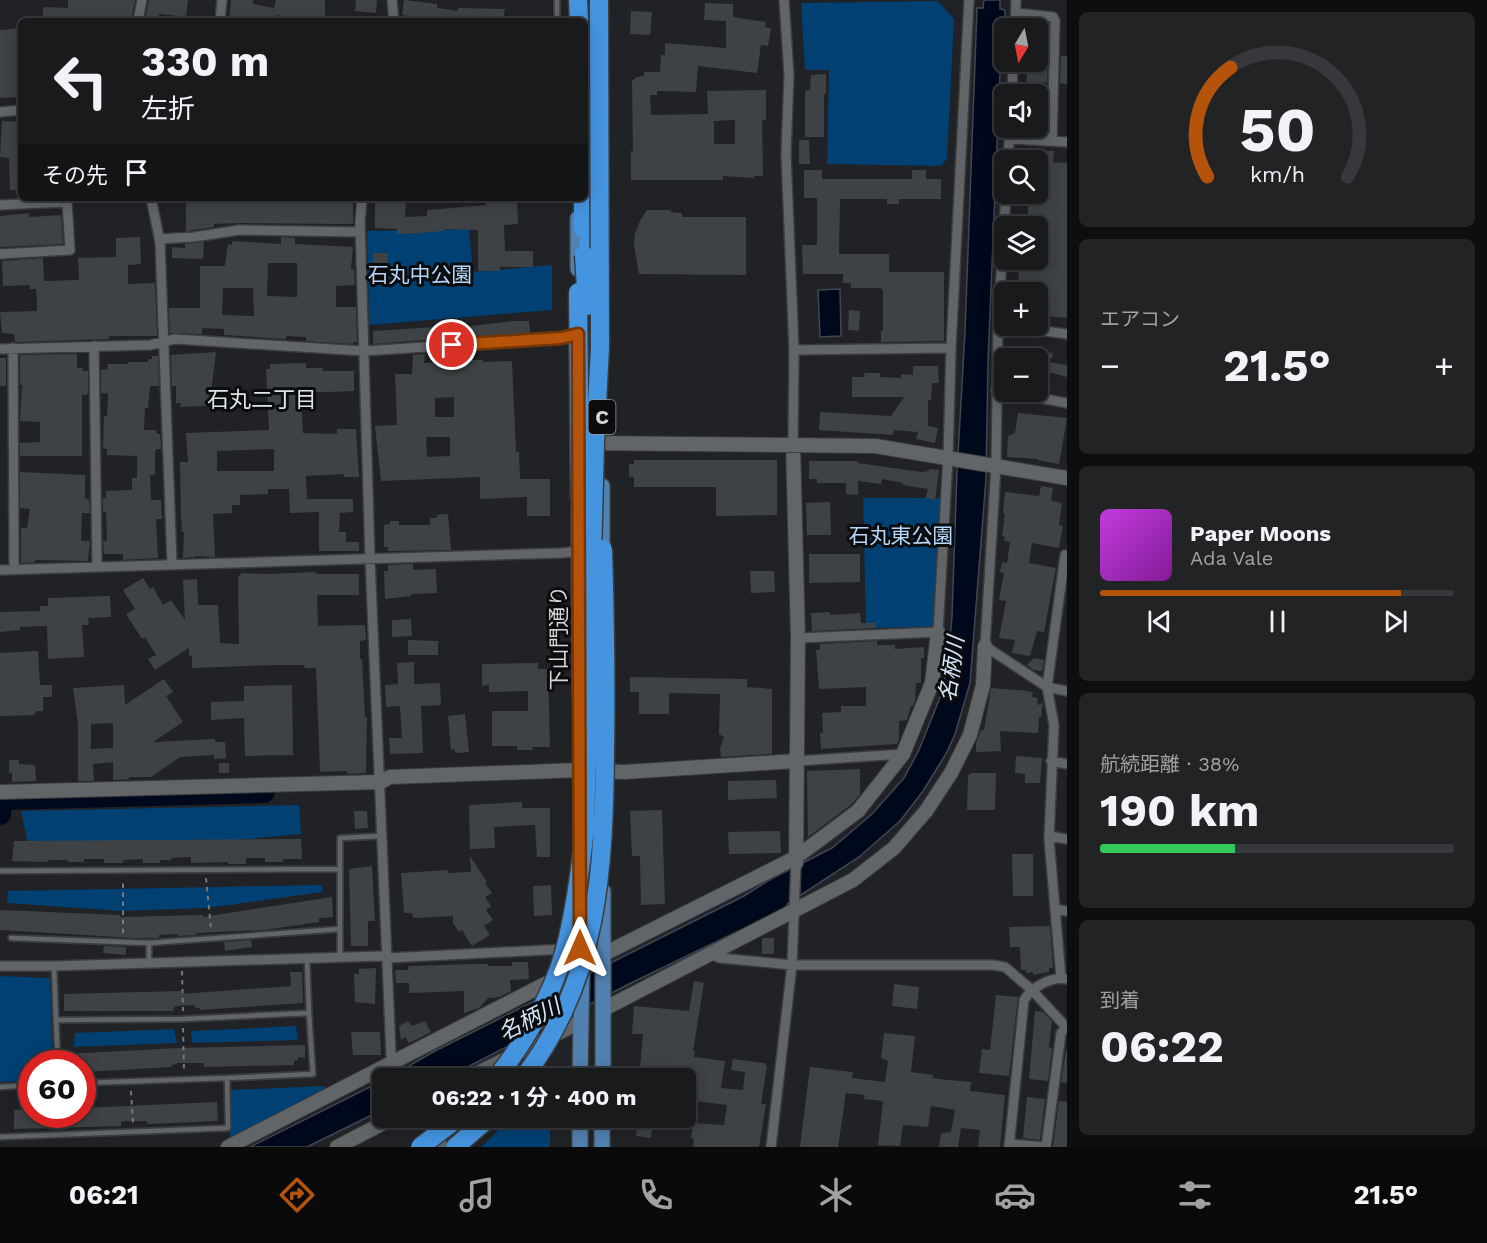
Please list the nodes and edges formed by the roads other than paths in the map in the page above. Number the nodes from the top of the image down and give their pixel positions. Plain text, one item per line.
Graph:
1 (142, 0) edge
2 (222, 0) edge
3 (392, 0) edge
4 (558, 0) edge
5 (784, 0) edge
6 (969, 0) edge
7 (1016, 0) edge
8 (589, 6) edge
9 (1016, 13) junction
10 (139, 18) edge
11 (220, 18) edge
12 (394, 18) edge
13 (557, 18) edge
14 (1016, 18) edge
15 (18, 110) edge
16 (0, 112) edge
17 (1009, 139) joint
18 (1052, 141) junction
19 (1067, 142) edge
20 (1008, 150) edge
21 (152, 201) edge
22 (362, 201) edge
23 (578, 201) edge
24 (583, 201) edge
25 (1006, 204) edge
26 (0, 205) edge
27 (360, 232) junction
28 (159, 239) junction
29 (0, 254) edge
30 (1004, 282) edge
31 (1048, 331) edge
32 (578, 334) junction
33 (1067, 334) edge
34 (163, 341) junction
35 (94, 346) junction
36 (13, 348) junction
37 (951, 348) junction
38 (0, 349) edge
39 (794, 350) junction
40 (364, 351) junction
41 (1048, 400) edge
42 (996, 402) edge
43 (1067, 403) edge
44 (592, 443) junction
45 (793, 445) junction
46 (948, 458) junction
47 (996, 466) junction
48 (1067, 478) edge
49 (579, 551) junction
50 (1067, 555) edge
51 (370, 559) junction
52 (172, 564) junction
53 (97, 566) junction
54 (14, 569) junction
55 (604, 569) junction
56 (0, 570) edge
57 (938, 632) junction
58 (798, 638) junction
59 (985, 646) junction
60 (1047, 687) junction
61 (1067, 691) edge
62 (903, 754) junction
63 (796, 761) junction
64 (1051, 761) junction
65 (1067, 764) edge
66 (580, 770) junction
67 (602, 772) junction
68 (381, 782) junction
69 (0, 792) edge
70 (381, 836) junction
71 (1049, 836) junction
72 (1067, 839) edge
73 (796, 860) junction
74 (340, 869) junction
75 (0, 871) edge
76 (793, 909) junction
77 (1055, 909) junction
78 (1067, 911) edge
79 (340, 929) junction
80 (11, 938) dead end
81 (149, 943) junction
82 (580, 948) junction
83 (604, 954) junction
84 (712, 955) junction
85 (340, 957) junction
86 (307, 958) junction
87 (387, 958) junction
88 (149, 964) junction
89 (792, 964) junction
90 (582, 965) junction
91 (0, 966) edge
92 (54, 966) junction
93 (1064, 979) edge
94 (1031, 989) junction
95 (604, 1009) junction
96 (309, 1013) junction
97 (56, 1020) junction
98 (580, 1022) junction
99 (1067, 1028) edge
100 (57, 1050) edge
101 (393, 1063) junction
102 (396, 1068) edge
103 (488, 1068) edge
104 (503, 1068) edge
105 (530, 1068) edge
106 (580, 1068) edge
107 (603, 1068) edge
108 (227, 1078) junction
109 (96, 1083) edge
110 (18, 1086) edge
111 (0, 1087) edge
112 (374, 1128) edge
113 (438, 1128) edge
114 (445, 1128) edge
115 (477, 1128) edge
116 (580, 1128) edge
117 (602, 1128) edge
118 (0, 1137) edge
119 (1009, 1145) edge
120 (228, 1147) edge
121 (337, 1147) edge
122 (420, 1147) edge
123 (442, 1147) edge
124 (455, 1147) edge
125 (580, 1147) edge
126 (602, 1147) edge
127 (771, 1147) edge

1 - 10 street
2 - 11 street
3 - 12 street
4 - 13 lane
5 - 39 street
6 - 37 street
7 - 9 street
8 - 44 highway, C, bridge
8 - 55 highway, C, bridge
8 - 55 highway, bridge
9 - 14 street
9 - 18 street
15 - 16 street
17 - 18 street
17 - 20 street
18 - 19 street
21 - 28 street
22 - 27 street
23 - 32 main road, 下山門通り
24 - 44 highway, bridge
25 - 30 street
26 - 29 street
27 - 28 street
27 - 40 street
28 - 34 street
31 - 33 street
32 - 40 street
32 - 44 main road, 下山門通り
34 - 35 street
34 - 40 street
34 - 52 street
35 - 36 street
35 - 53 street
36 - 38 street
36 - 54 street
37 - 39 street
37 - 46 street
39 - 45 street
40 - 51 street
41 - 43 street
42 - 47 street
44 - 45 street
44 - 49 main road, 下山門通り
44 - 67 main road, 下山門通り
44 - 104 highway, C, bridge
45 - 46 street
45 - 58 street
46 - 47 street
46 - 57 street
47 - 48 street
47 - 59 street
49 - 51 street
49 - 66 main road, 下山門通り
50 - 60 street
51 - 52 street
51 - 68 street
52 - 53 street
53 - 54 street
54 - 56 street
55 - 105 highway, C, bridge
57 - 58 street
57 - 62 street
58 - 63 street
59 - 60 street
59 - 76 street
60 - 61 street
60 - 64 street
62 - 63 street
62 - 73 street
63 - 67 street
63 - 73 street
64 - 65 street
64 - 71 street
66 - 67 street
66 - 68 street
66 - 82 main road, 下山門通り
67 - 83 main road, 下山門通り
68 - 69 street
68 - 70 street
70 - 74 lane
70 - 87 street
71 - 72 street
71 - 77 street
73 - 76 street
73 - 83 street
74 - 75 lane
74 - 79 lane
76 - 84 street
76 - 89 street
77 - 78 street
77 - 93 street
79 - 81 lane
79 - 85 lane
80 - 81 lane
81 - 88 lane
82 - 87 street
82 - 90 main road, 下山門通り
83 - 95 main road, 下山門通り
84 - 89 street
84 - 95 street
85 - 86 street
85 - 87 street
86 - 88 street
86 - 96 lane
87 - 101 street
88 - 92 street
89 - 94 street
89 - 127 street
90 - 98 main road, 下山門通り
90 - 101 street
91 - 92 street
92 - 97 lane
93 - 94 street
94 - 99 street
94 - 119 street
95 - 107 main road, 下山門通り
96 - 97 lane
96 - 108 lane
97 - 100 lane
98 - 103 street
98 - 106 main road, 下山門通り
99 - 119 street
101 - 102 street
101 - 120 street
108 - 109 lane
108 - 118 lane
110 - 111 lane
112 - 121 street
113 - 123 street
114 - 122 highway, bridge
115 - 124 highway
116 - 125 main road
117 - 126 main road

